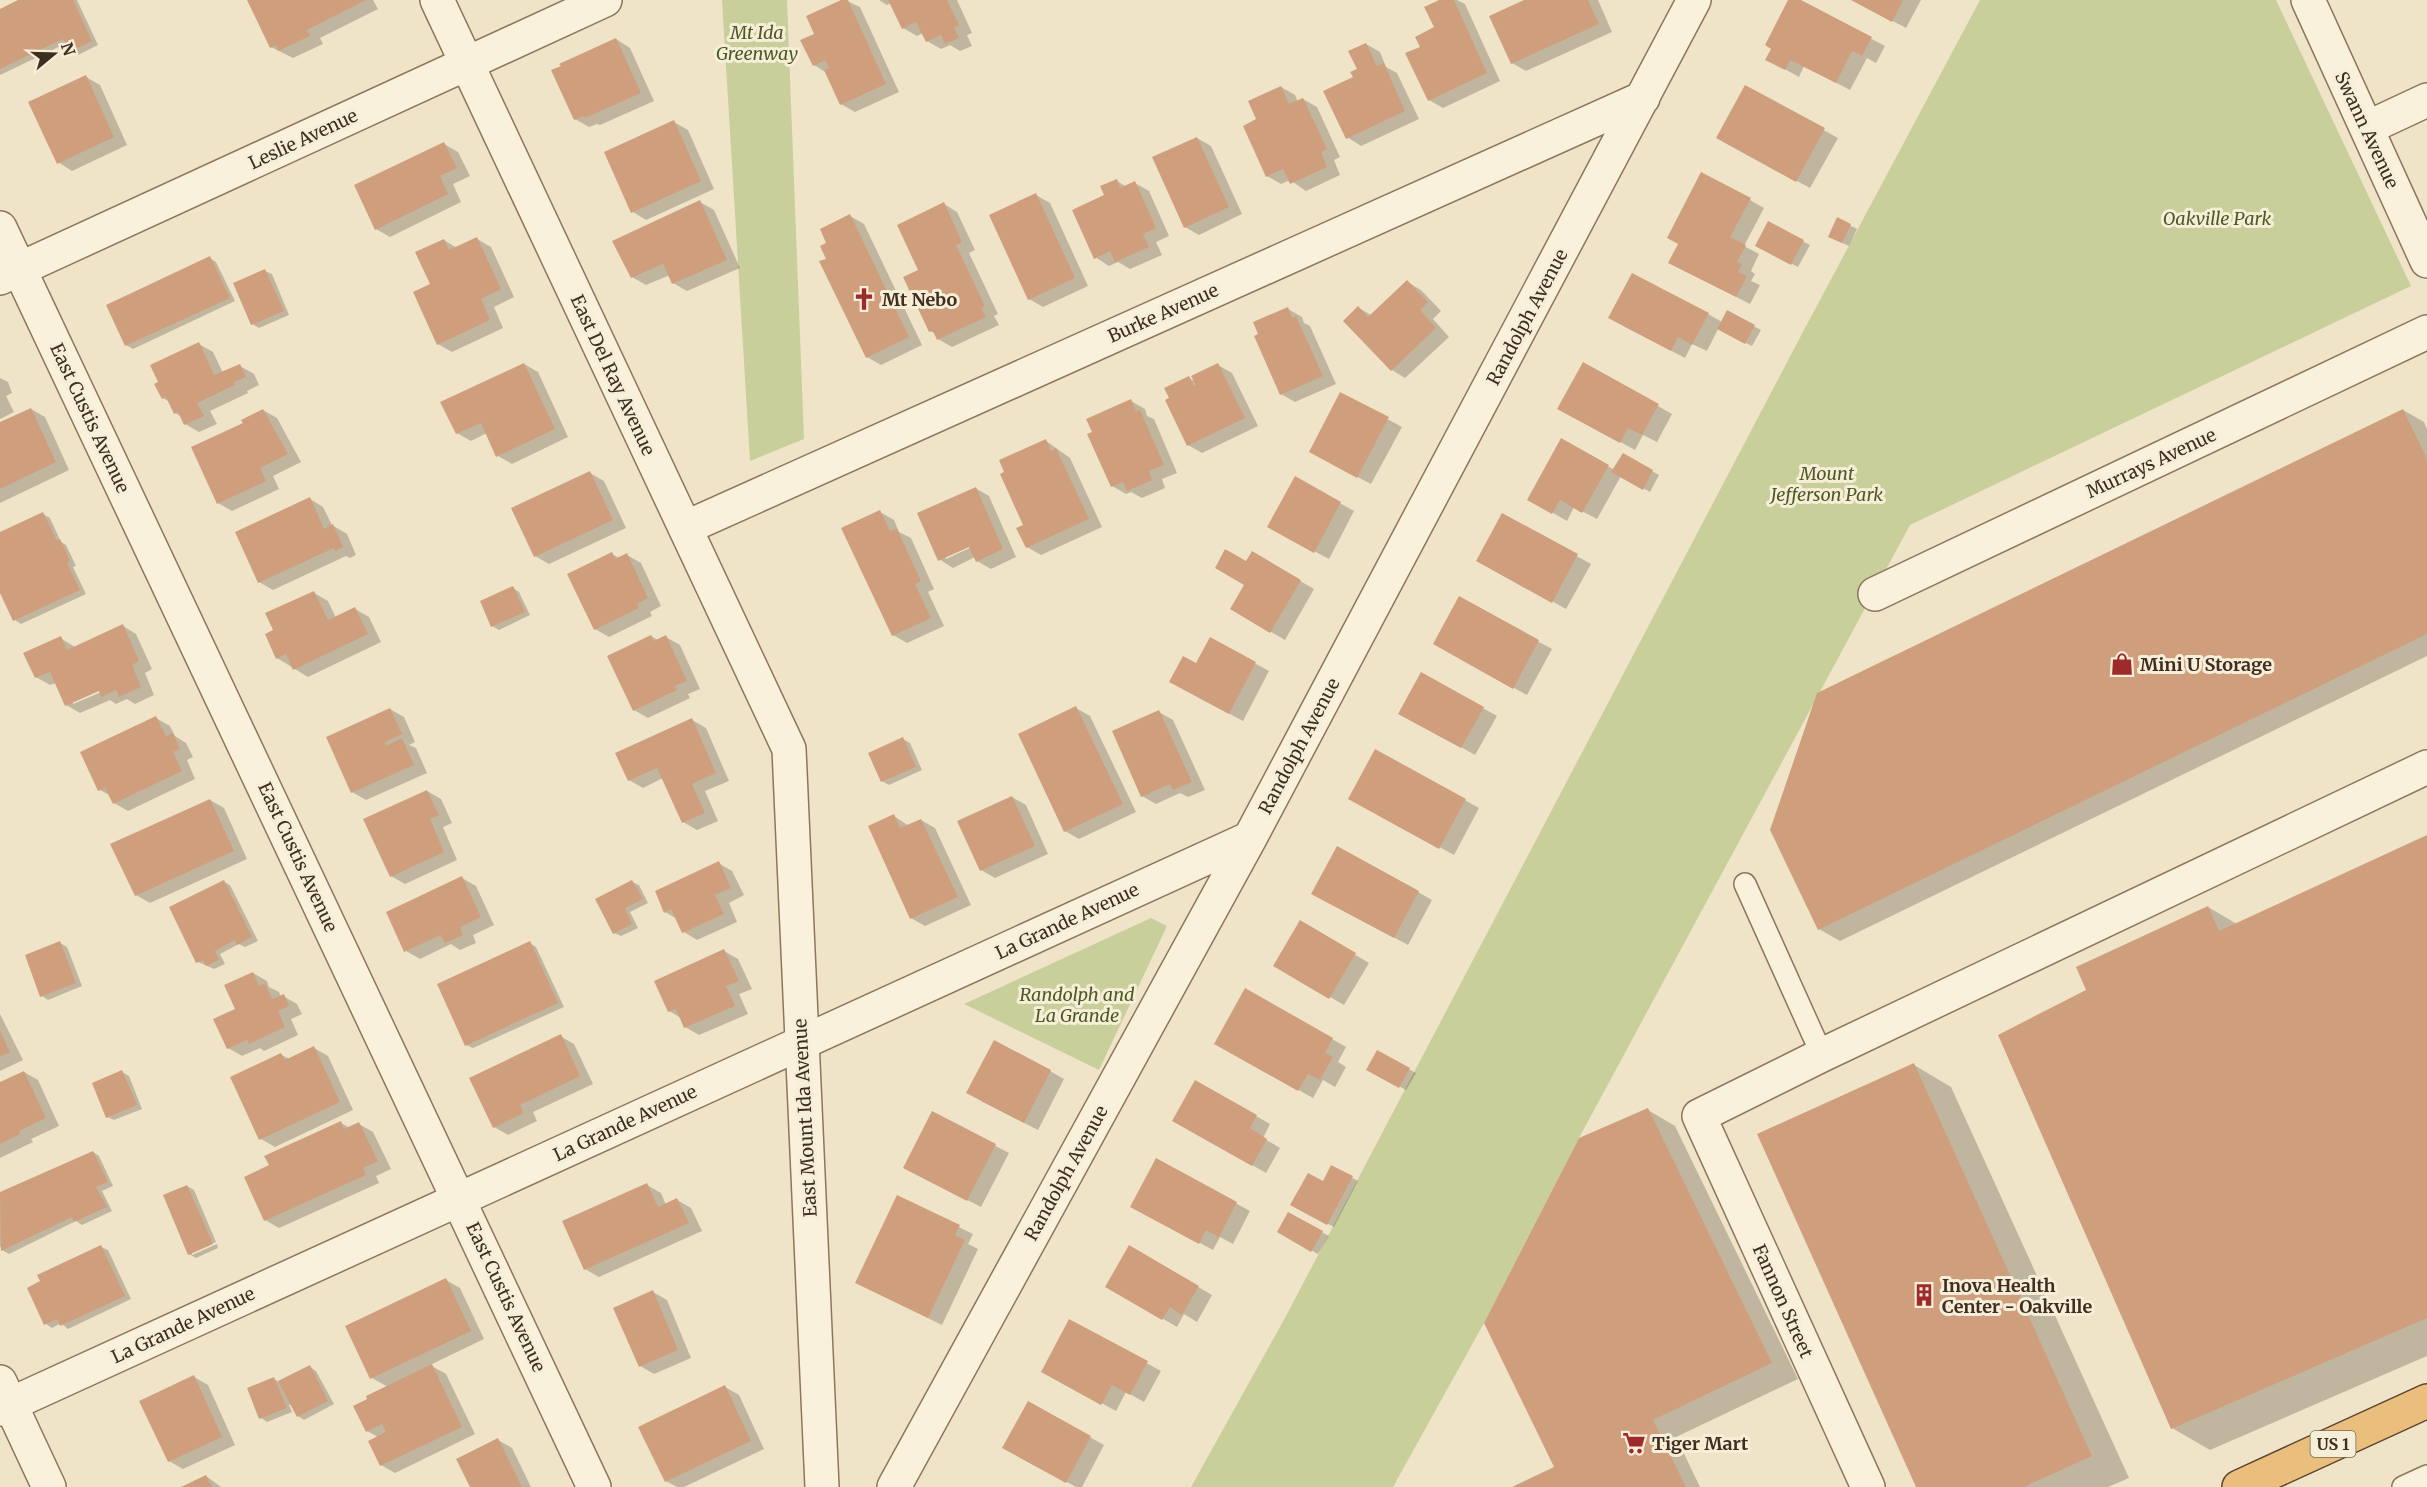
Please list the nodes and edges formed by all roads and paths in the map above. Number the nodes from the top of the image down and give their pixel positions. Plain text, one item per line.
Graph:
1 (437, 0) edge
2 (605, 0) edge
3 (1694, 0) edge
4 (2308, 0) edge
5 (467, 63) junction
6 (1643, 98) junction
7 (2427, 100) edge
8 (2367, 128) junction
9 (0, 228) edge
10 (2427, 261) edge
11 (10, 274) edge
12 (2427, 332) edge
13 (685, 528) junction
14 (1875, 594) dead end
15 (789, 749) joint
16 (2427, 767) edge
17 (1250, 838) junction
18 (1745, 884) dead end
19 (801, 1043) junction
20 (1822, 1055) junction
21 (460, 1198) junction
22 (3, 1398) edge
23 (2427, 1401) edge
24 (2427, 1476) edge
25 (49, 1487) edge
26 (594, 1487) edge
27 (822, 1487) edge
28 (894, 1487) edge
29 (1868, 1487) edge
30 (2239, 1487) edge
31 (2403, 1487) edge

1 - 5 street, East Del Ray Avenue
2 - 5 street, Leslie Avenue
3 - 6 street, Randolph Avenue
4 - 8 street, Swann Avenue
5 - 11 street, Leslie Avenue
5 - 13 street, East Del Ray Avenue
6 - 13 street, Burke Avenue
6 - 17 street, Randolph Avenue
7 - 8 street
8 - 10 street, Swann Avenue
9 - 11 street, East Custis Avenue
11 - 21 street, East Custis Avenue
12 - 14 street, Murrays Avenue
13 - 15 street, East Del Ray Avenue
15 - 19 street, East Mount Ida Avenue
16 - 20 street
17 - 19 street, La Grande Avenue
17 - 28 street, Randolph Avenue
18 - 20 lane
19 - 21 street, La Grande Avenue
19 - 27 street, East Mount Ida Avenue
20 - 29 street, Fannon Street
21 - 22 street, La Grande Avenue
21 - 26 street, East Custis Avenue
22 - 25 street
23 - 30 highway, US 1
24 - 31 lane

